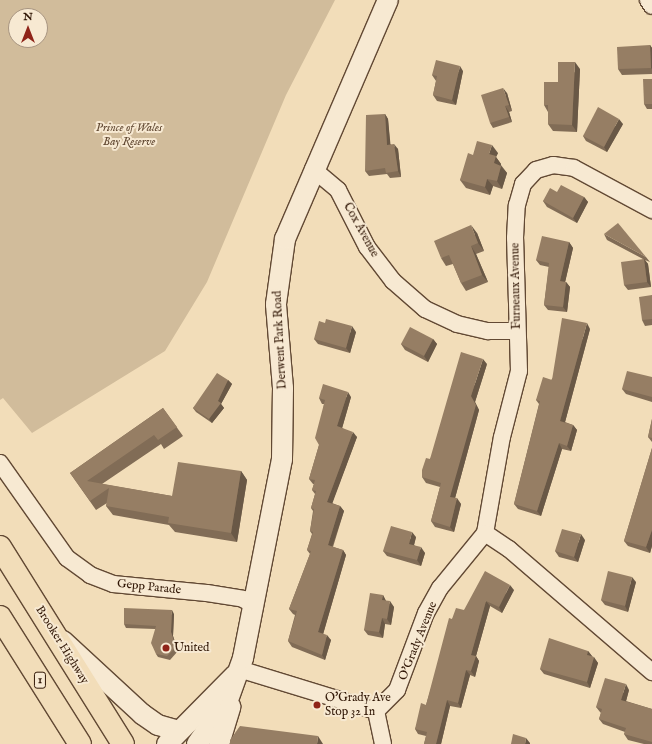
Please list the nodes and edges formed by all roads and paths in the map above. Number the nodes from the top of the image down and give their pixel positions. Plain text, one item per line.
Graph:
1 (388, 0) edge
2 (648, 0) edge
3 (652, 6) edge
4 (313, 169) junction
5 (652, 210) edge
6 (517, 331) junction
7 (0, 463) edge
8 (485, 533) junction
9 (0, 547) edge
10 (255, 606) junction
11 (0, 617) edge
12 (52, 630) junction
13 (651, 666) edge
14 (237, 676) junction
15 (376, 711) junction
16 (173, 737) edge
17 (80, 744) edge
18 (123, 744) edge
19 (197, 744) edge
20 (219, 744) edge
21 (383, 744) edge

1 - 4 street, Derwent Park Road
2 - 3 street
4 - 6 street, Cox Avenue
4 - 10 street, Derwent Park Road
5 - 6 street, Furneaux Avenue
6 - 8 street, Furneaux Avenue
7 - 10 street, Gepp Parade
8 - 13 street
8 - 15 street, O'Grady Avenue
9 - 12 highway, Brooker Highway
10 - 14 street, Derwent Park Road
11 - 17 highway, 1
12 - 16 street
12 - 18 highway, Brooker Highway
14 - 15 street
14 - 16 street
14 - 19 street, Derwent Park Road
14 - 20 street
15 - 21 street

